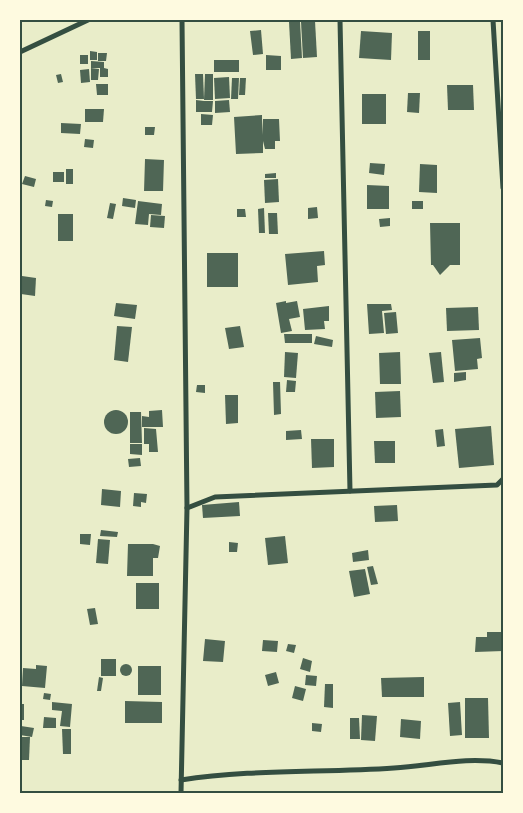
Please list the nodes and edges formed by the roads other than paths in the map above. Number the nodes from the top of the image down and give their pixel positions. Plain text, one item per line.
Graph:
1 (88, 20) edge
2 (182, 20) edge
3 (340, 20) edge
4 (493, 20) edge
5 (20, 52) edge
6 (503, 188) edge
7 (503, 479) edge
8 (350, 491) junction
9 (186, 508) junction
10 (503, 763) edge
11 (181, 780) junction
12 (181, 793) edge

1 - 5 street
2 - 9 street
3 - 8 street
4 - 6 street
7 - 8 street
8 - 9 street
9 - 11 street
10 - 11 street
11 - 12 street

